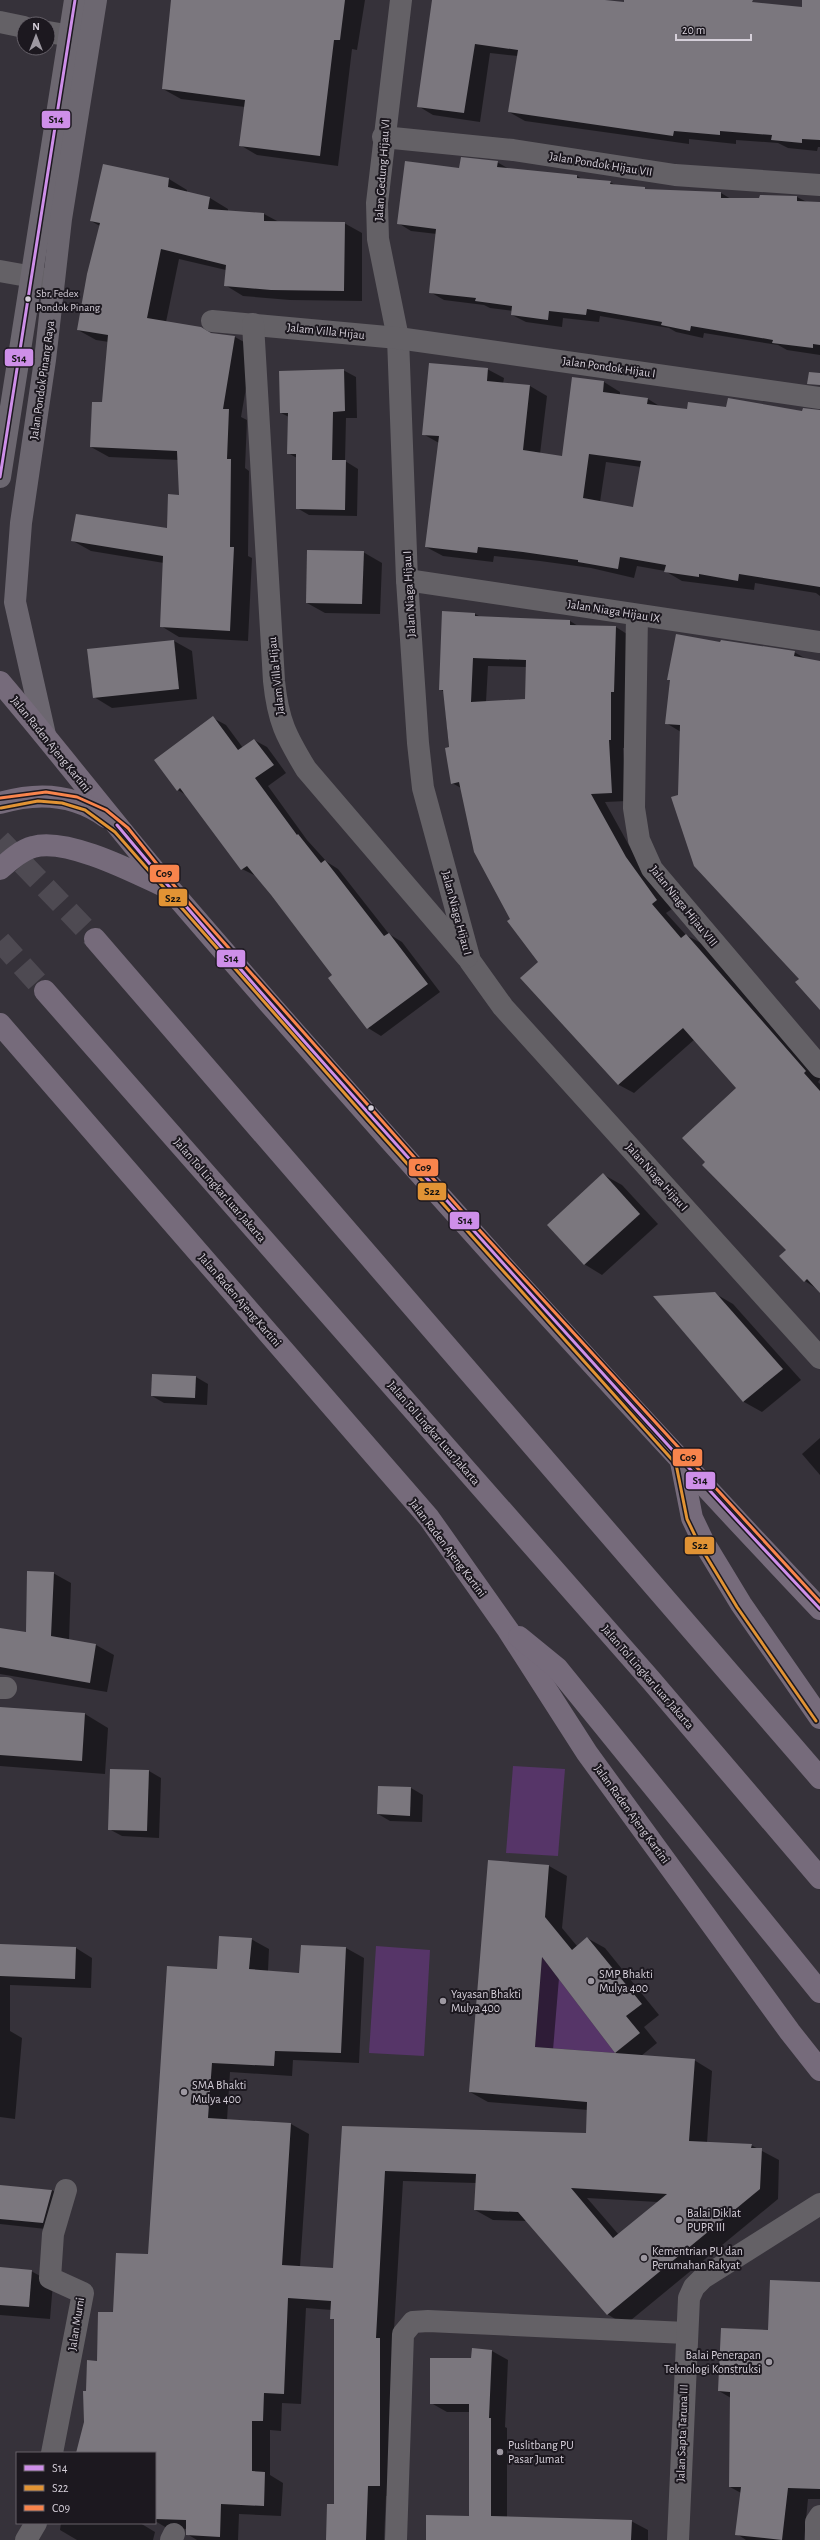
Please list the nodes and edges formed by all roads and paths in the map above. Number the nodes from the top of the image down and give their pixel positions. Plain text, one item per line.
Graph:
1 (75, 0) edge
2 (96, 0) edge
3 (401, 0) edge
4 (0, 22) edge
5 (16, 25) edge
6 (56, 34) edge
7 (80, 38) junction
8 (383, 136) junction
9 (820, 186) edge
10 (0, 271) edge
11 (32, 276) junction
12 (54, 280) junction
13 (212, 321) dead end
14 (253, 324) junction
15 (398, 338) junction
16 (19, 358) junction
17 (45, 360) junction
18 (820, 398) edge
19 (0, 477) edge
20 (407, 580) junction
21 (637, 615) junction
22 (820, 642) edge
23 (0, 682) edge
24 (45, 735) junction
25 (0, 803) edge
26 (117, 825) junction
27 (0, 869) edge
28 (169, 888) junction
29 (95, 940) tunnel mouth
30 (470, 961) junction
31 (45, 991) tunnel mouth
32 (0, 1024) edge
33 (820, 1067) edge
34 (820, 1358) edge
35 (681, 1462) junction
36 (820, 1609) edge
37 (508, 1630) junction
38 (820, 1718) edge
39 (820, 1778) edge
40 (820, 1878) edge
41 (820, 1992) edge
42 (820, 2070) edge
43 (66, 2190) dead end
44 (820, 2204) edge
45 (686, 2333) junction
46 (52, 2452) edge
47 (820, 2516) edge
48 (396, 2540) edge
49 (678, 2540) edge
50 (816, 2540) edge

1 - 7 main road, Jalan Pondok Pinang Raya
2 - 7 main road, Jalan Pondok Pinang Raya
3 - 8 street, Jalan Gedung Hijau VI
4 - 5 street
6 - 7 street
7 - 11 main road, Jalan Pondok Pinang Raya
7 - 12 main road, Jalan Pondok Pinang Raya
8 - 9 street, Jalan Pondok Hijau VII
8 - 15 street, Jalan Gedung Hijau VI
10 - 11 street
11 - 12 street
11 - 16 main road, Jalan Pondok Pinang Raya
12 - 17 main road, Jalan Pondok Pinang Raya
13 - 14 street, Jalam Villa Hijau
14 - 15 street, Jalam Villa Hijau
14 - 30 street, Jalam Villa Hijau
15 - 18 street, Jalan Pondok Hijau I
15 - 20 street, Jalan Niaga Hijau I
16 - 17 main road
16 - 19 main road, Jalan Pondok Pinang Raya
17 - 24 main road, Jalan Pondok Pinang Raya
20 - 21 street, Jalan Niaga Hijau IX
20 - 30 street, Jalan Niaga Hijau I
21 - 22 street, Jalan Niaga Hijau IX
21 - 33 street, Jalan Niaga Hijau VIII
23 - 24 highway, Jalan Raden Ajeng Kartini
24 - 26 highway, Jalan Raden Ajeng Kartini
25 - 26 highway, Jalan Raden Ajeng Kartini
26 - 28 highway, Jalan Raden Ajeng Kartini
27 - 28 highway
28 - 35 highway, Jalan Raden Ajeng Kartini
29 - 39 highway
30 - 34 street, Jalan Niaga Hijau I
31 - 40 highway, Jalan Tol Lingkar Luar Jakarta
32 - 37 highway, Jalan Raden Ajeng Kartini
35 - 36 highway, Jalan Raden Ajeng Kartini
35 - 38 highway
37 - 41 highway
37 - 42 highway, Jalan Raden Ajeng Kartini
43 - 46 street, Jalan Murni
44 - 45 street, Jalan Sapta Taruna III
45 - 48 street
45 - 49 street, Jalan Sapta Taruna III
47 - 50 street

